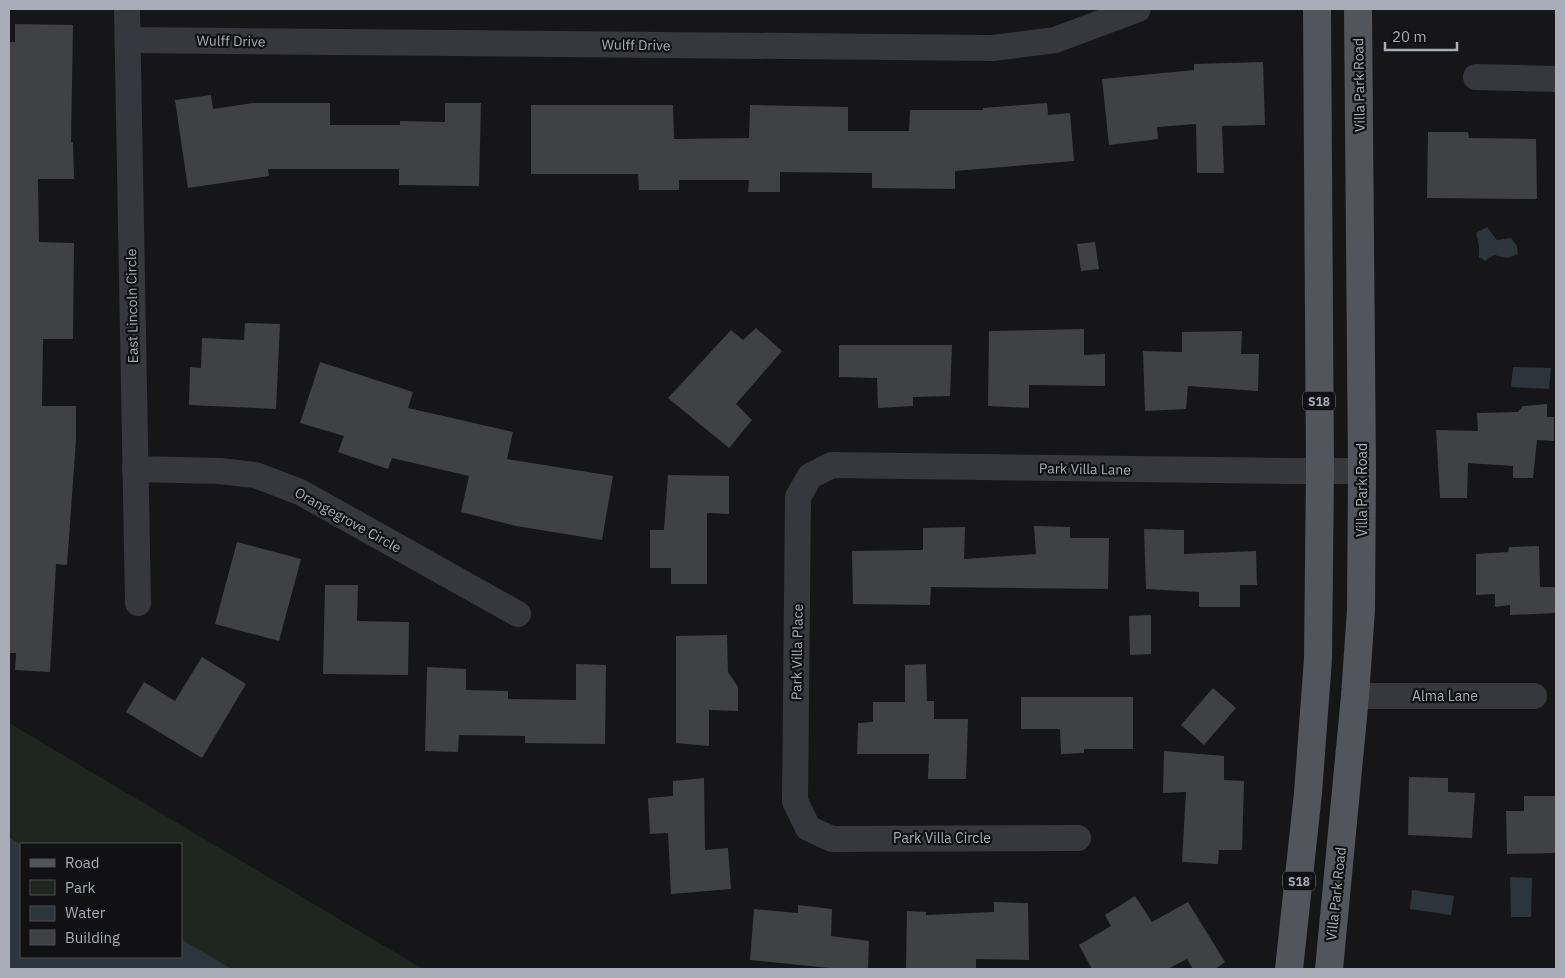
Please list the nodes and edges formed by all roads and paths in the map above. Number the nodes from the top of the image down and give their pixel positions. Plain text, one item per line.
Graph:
1 (127, 9) edge
2 (1138, 9) edge
3 (1317, 9) edge
4 (1358, 9) edge
5 (128, 40) junction
6 (1476, 77) dead end
7 (1556, 79) edge
8 (135, 469) junction
9 (1320, 470) junction
10 (1362, 471) junction
11 (810, 476) joint
12 (138, 603) dead end
13 (518, 614) dead end
14 (1355, 696) junction
15 (1534, 696) dead end
16 (808, 828) joint
17 (1078, 838) dead end
18 (1289, 969) edge
19 (1329, 969) edge

1 - 5 street, East Lincoln Circle
2 - 5 street, Wulff Drive
3 - 9 main road, S18
4 - 10 main road, Villa Park Road
5 - 8 street, East Lincoln Circle
6 - 7 street
8 - 12 street, East Lincoln Circle
8 - 13 street, Orangegrove Circle
9 - 10 street, Park Villa Lane
9 - 11 street, Park Villa Lane
9 - 18 main road, S18
10 - 14 main road, Villa Park Road
11 - 16 street, Park Villa Place
14 - 15 street, Alma Lane
14 - 19 main road, Villa Park Road
16 - 17 street, Park Villa Circle

